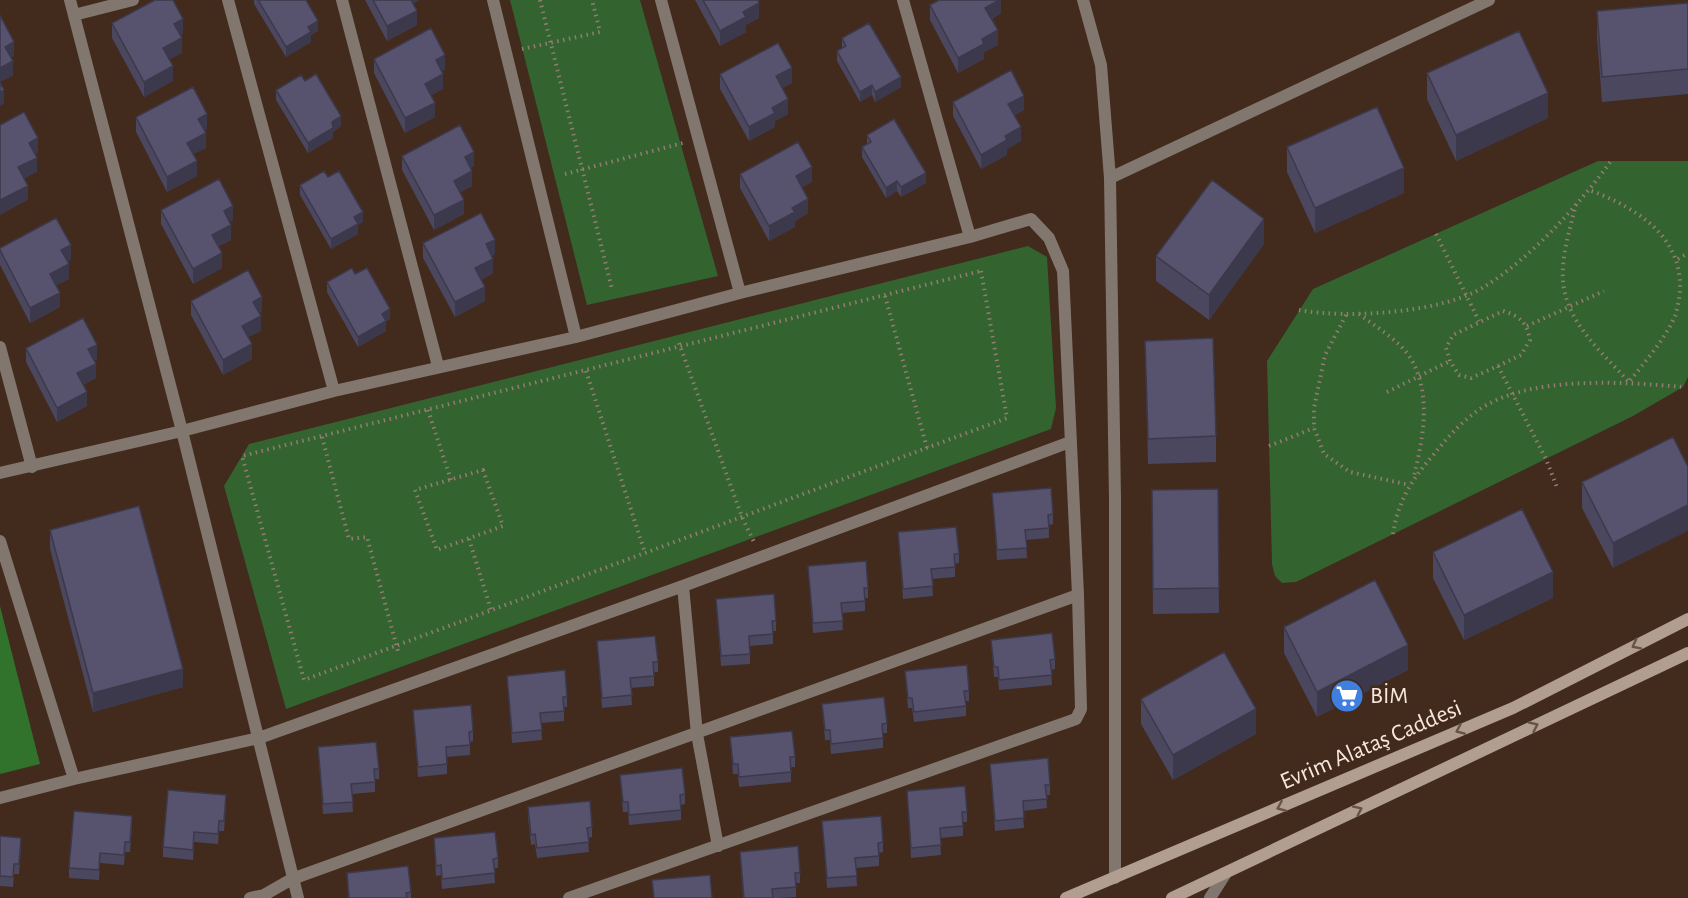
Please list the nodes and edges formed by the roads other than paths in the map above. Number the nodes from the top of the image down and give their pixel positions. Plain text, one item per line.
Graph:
1 (70, 0) edge
2 (132, 0) edge
3 (228, 0) edge
4 (342, 0) edge
5 (493, 0) edge
6 (661, 0) edge
7 (903, 0) edge
8 (1083, 0) edge
9 (1489, 0) edge
10 (74, 15) junction
11 (1110, 178) junction
12 (970, 237) junction
13 (740, 292) junction
14 (576, 337) junction
15 (0, 347) edge
16 (438, 366) junction
17 (334, 390) junction
18 (182, 431) junction
19 (1070, 442) junction
20 (32, 467) junction
21 (0, 472) edge
22 (0, 541) edge
23 (683, 585) junction
24 (1078, 595) junction
25 (1688, 619) edge
26 (1688, 653) edge
27 (697, 734) junction
28 (259, 738) junction
29 (74, 779) junction
30 (0, 798) edge
31 (718, 846) junction
32 (1226, 873) junction
33 (1115, 878) junction
34 (292, 879) junction
35 (250, 898) edge
36 (298, 898) edge
37 (569, 898) edge
38 (1066, 898) edge
39 (1172, 898) edge
40 (1210, 898) edge

1 - 10 street
2 - 10 street
3 - 17 street
4 - 16 street
5 - 14 street
6 - 13 street
7 - 12 street
8 - 11 street
9 - 11 street
10 - 18 street
11 - 33 street
12 - 13 street
12 - 19 street
13 - 14 street
14 - 16 street
15 - 20 street
16 - 17 street
17 - 18 street
18 - 20 street
18 - 28 street
19 - 23 street
19 - 24 street
20 - 21 street
22 - 29 street
23 - 27 street
23 - 28 street
24 - 27 street
24 - 31 street
25 -> 33 main road, Evrim Alataş Caddesi
32 -> 26 main road, Evrim Alataş Caddesi
27 - 31 street
27 - 34 street
28 - 29 street
28 - 34 street
29 - 30 street
31 - 37 street
32 - 39 main road, Evrim Alataş Caddesi
32 - 40 street
33 - 38 main road, Evrim Alataş Caddesi
34 - 35 street
34 - 36 street

